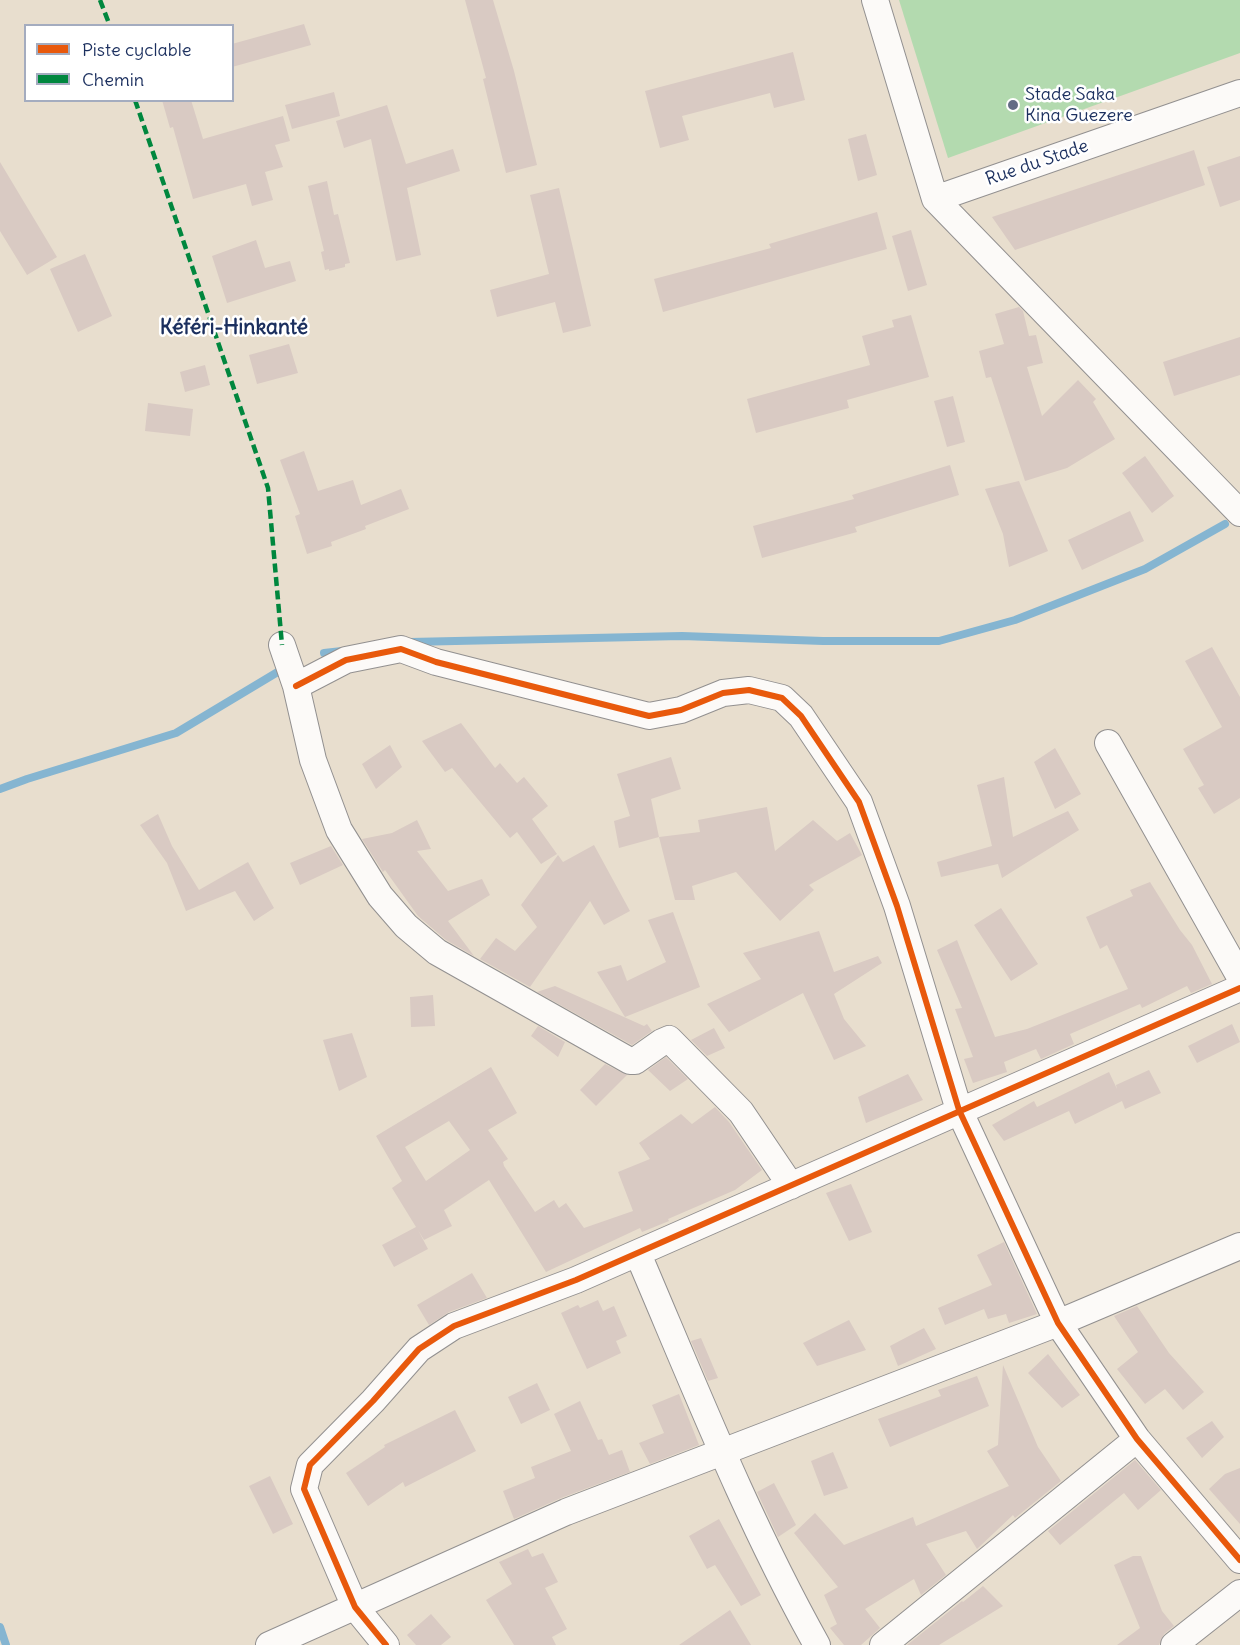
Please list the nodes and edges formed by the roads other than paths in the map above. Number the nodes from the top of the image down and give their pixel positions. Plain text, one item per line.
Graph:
1 (875, 0) edge
2 (1240, 93) edge
3 (935, 199) junction
4 (1240, 513) edge
5 (282, 645) dead end
6 (296, 686) junction
7 (1108, 743) dead end
8 (1240, 976) edge
9 (1240, 988) edge
10 (959, 1110) junction
11 (791, 1186) junction
12 (1240, 1246) edge
13 (638, 1254) junction
14 (1058, 1323) junction
15 (1137, 1439) junction
16 (722, 1451) junction
17 (1240, 1560) edge
18 (1240, 1593) edge
19 (355, 1607) junction
20 (269, 1645) edge
21 (386, 1645) edge
22 (817, 1645) edge
23 (884, 1645) edge
24 (1174, 1645) edge

1 - 3 street
2 - 3 street, Rue du Stade
3 - 4 street
5 - 6 street
6 - 10 street
6 - 11 street
7 - 8 street
9 - 10 street
10 - 11 street
10 - 14 street
11 - 13 street
12 - 14 street
13 - 16 street
13 - 19 street
14 - 15 street
14 - 16 street
15 - 17 street
15 - 23 street
16 - 19 street
16 - 22 street
18 - 24 street
19 - 20 street
19 - 21 street

